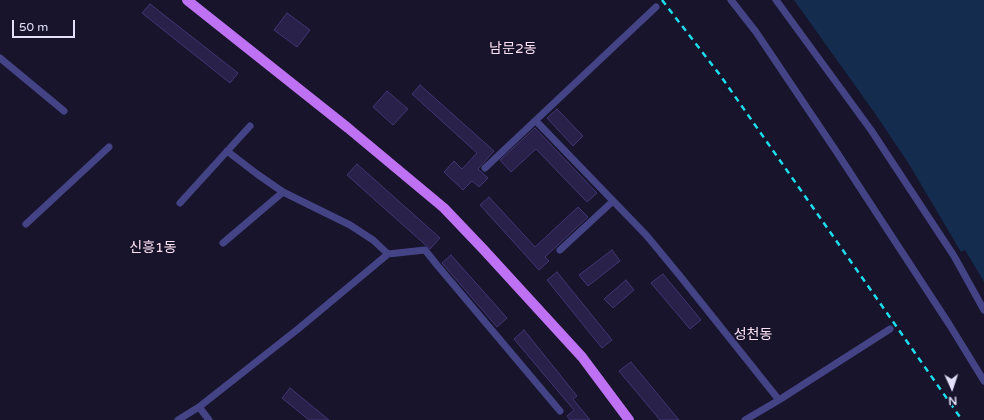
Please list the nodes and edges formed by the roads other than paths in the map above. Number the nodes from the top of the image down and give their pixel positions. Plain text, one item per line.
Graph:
1 (187, 0) edge
2 (731, 0) edge
3 (776, 0) edge
4 (656, 7) dead end
5 (0, 58) edge
6 (64, 111) dead end
7 (536, 120) junction
8 (250, 126) dead end
9 (109, 147) dead end
10 (227, 151) junction
11 (485, 168) dead end
12 (283, 192) junction
13 (613, 201) junction
14 (180, 203) dead end
15 (26, 224) dead end
16 (223, 243) dead end
17 (560, 250) dead end
18 (388, 254) junction
19 (984, 310) edge
20 (890, 328) dead end
21 (984, 381) edge
22 (779, 400) junction
23 (199, 407) junction
24 (560, 411) dead end
25 (178, 420) edge
26 (209, 420) edge
27 (629, 420) edge
28 (745, 420) edge

1 - 27 main road
2 - 21 street
3 - 19 street
4 - 7 street
5 - 6 street
7 - 11 street
7 - 13 street
8 - 10 street
9 - 15 street
10 - 12 street
10 - 14 street
12 - 16 street
12 - 18 street
13 - 17 street
13 - 22 street
18 - 23 street
18 - 24 street
20 - 22 street
22 - 28 street
23 - 25 street
23 - 26 street

